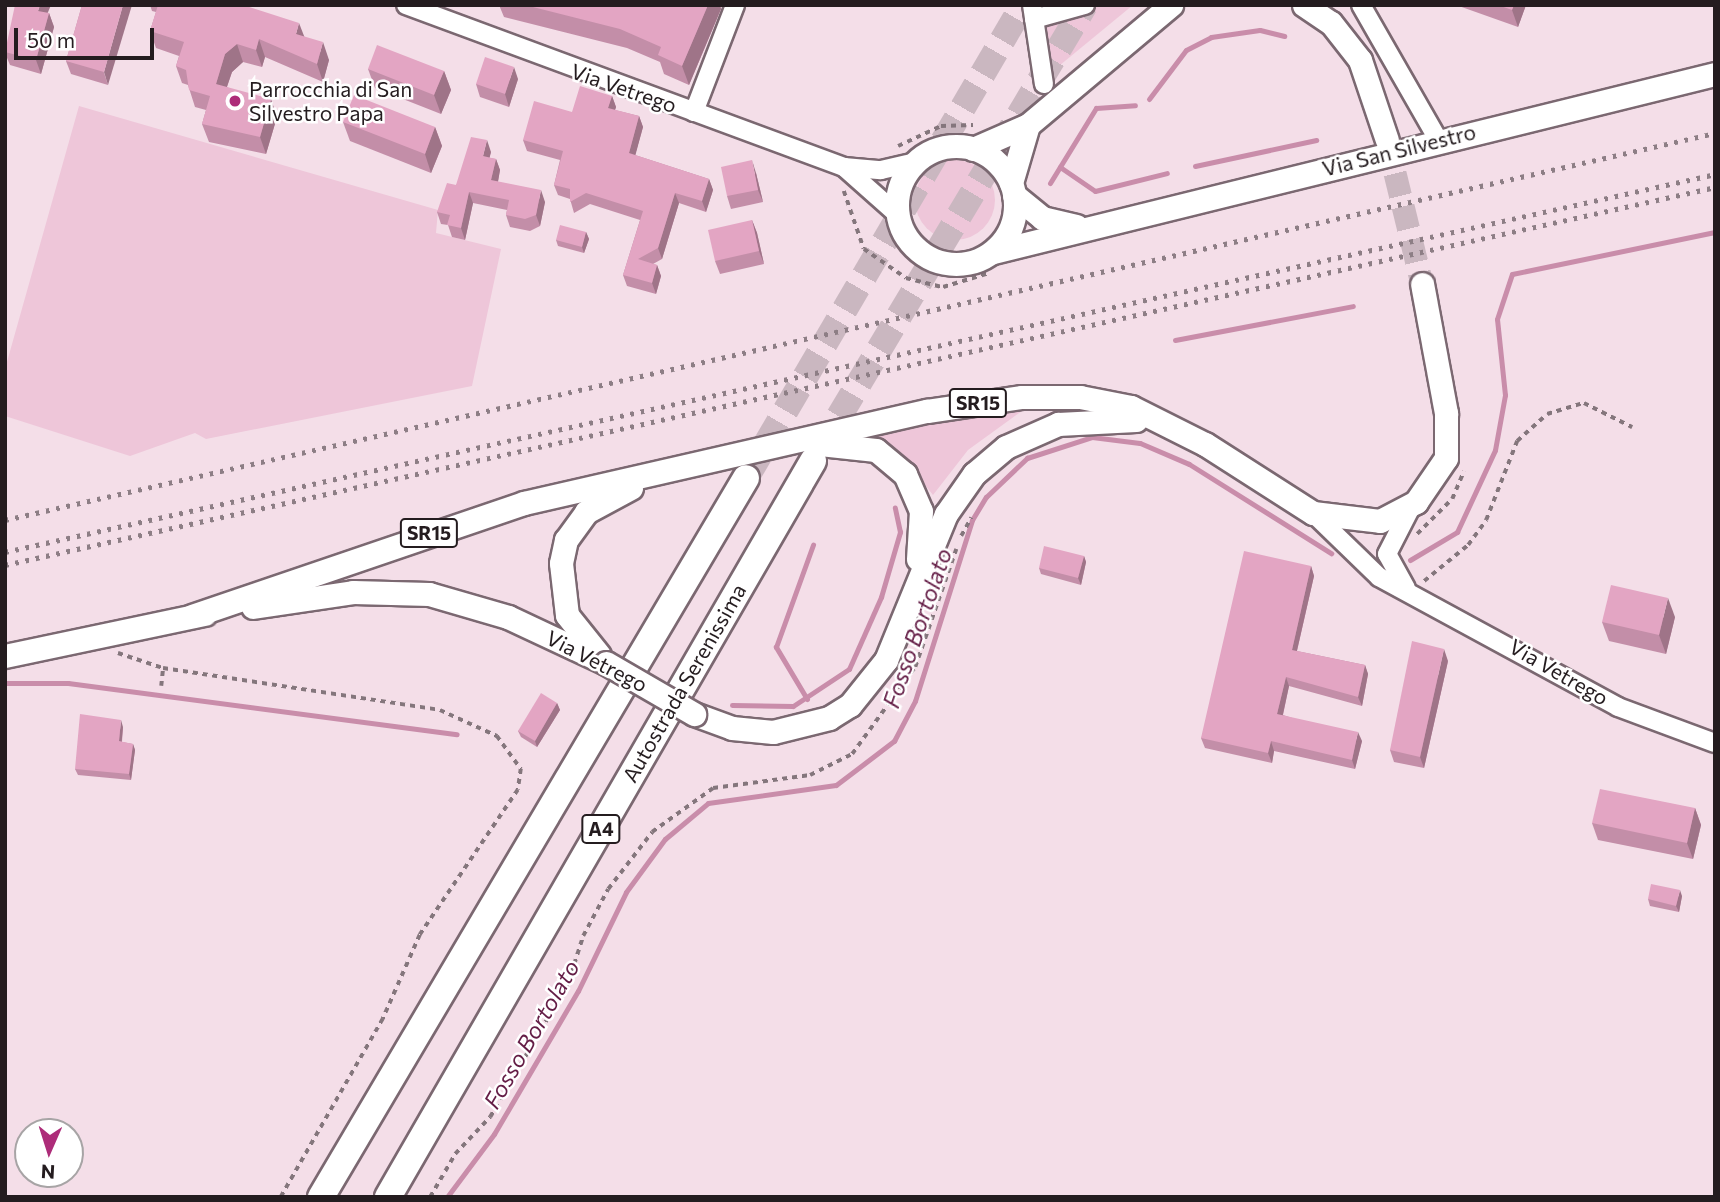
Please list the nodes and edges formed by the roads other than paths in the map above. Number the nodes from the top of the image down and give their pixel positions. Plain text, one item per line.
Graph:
1 (406, 5) edge
2 (735, 5) edge
3 (1085, 5) edge
4 (1171, 5) edge
5 (1304, 5) edge
6 (1361, 5) edge
7 (1033, 12) edge
8 (1715, 74) edge
9 (1044, 84) dead end
10 (694, 112) junction
11 (1028, 125) junction
12 (1387, 140) tunnel mouth
13 (1439, 141) junction
14 (973, 149) junction
15 (916, 162) junction
16 (844, 167) junction
17 (1013, 189) junction
18 (898, 215) junction
19 (1082, 227) junction
20 (993, 251) junction
21 (1422, 284) tunnel mouth
22 (1174, 427) junction
23 (782, 447) junction
24 (813, 461) tunnel mouth
25 (672, 473) junction
26 (746, 478) tunnel mouth
27 (1411, 507) junction
28 (1313, 513) junction
29 (915, 580) junction
30 (1408, 591) junction
31 (192, 616) junction
32 (5, 656) edge
33 (606, 663) junction
34 (1715, 743) edge
35 (321, 1197) edge
36 (388, 1197) edge

1 - 10 street, Via Vetrego
2 - 10 street
3 - 7 street
4 - 11 main road, Via Vetrego
5 - 12 main road
6 - 13 street
7 - 9 street
8 - 13 main road, Via San Silvestro
10 - 16 street, Via Vetrego
11 - 14 main road, Via Vetrego
11 - 17 main road
13 - 19 main road, Via San Silvestro
14 - 15 main road, Via Vetrego
14 - 17 main road
15 - 16 street, Via Vetrego
15 - 18 main road
16 - 18 street, Via Vetrego
17 - 19 main road, Via San Silvestro
17 - 20 main road
18 - 20 main road, Via Vetrego
19 - 20 main road, Via San Silvestro
21 - 27 main road
22 - 23 main road, Via Vetrego / SR15
22 - 28 main road, Via Vetrego / SR15
22 - 29 main road, Via Vetrego / SR15
23 - 25 main road, Via Vetrego / SR15
23 - 29 main road, SR15
24 - 36 highway, Autostrada Serenissima / A4
25 - 31 main road, Via Vetrego / SR15
25 - 33 main road, SR15
26 - 35 highway, A4
27 - 28 main road, Via Vetrego / SR15
27 - 30 street
28 - 30 street, Via Vetrego
29 - 33 main road, Via Vetrego / SR15, bridge
30 - 34 street, Via Vetrego
31 - 32 main road, Via Vetrego / SR15
31 - 33 main road, Via Vetrego / SR15

